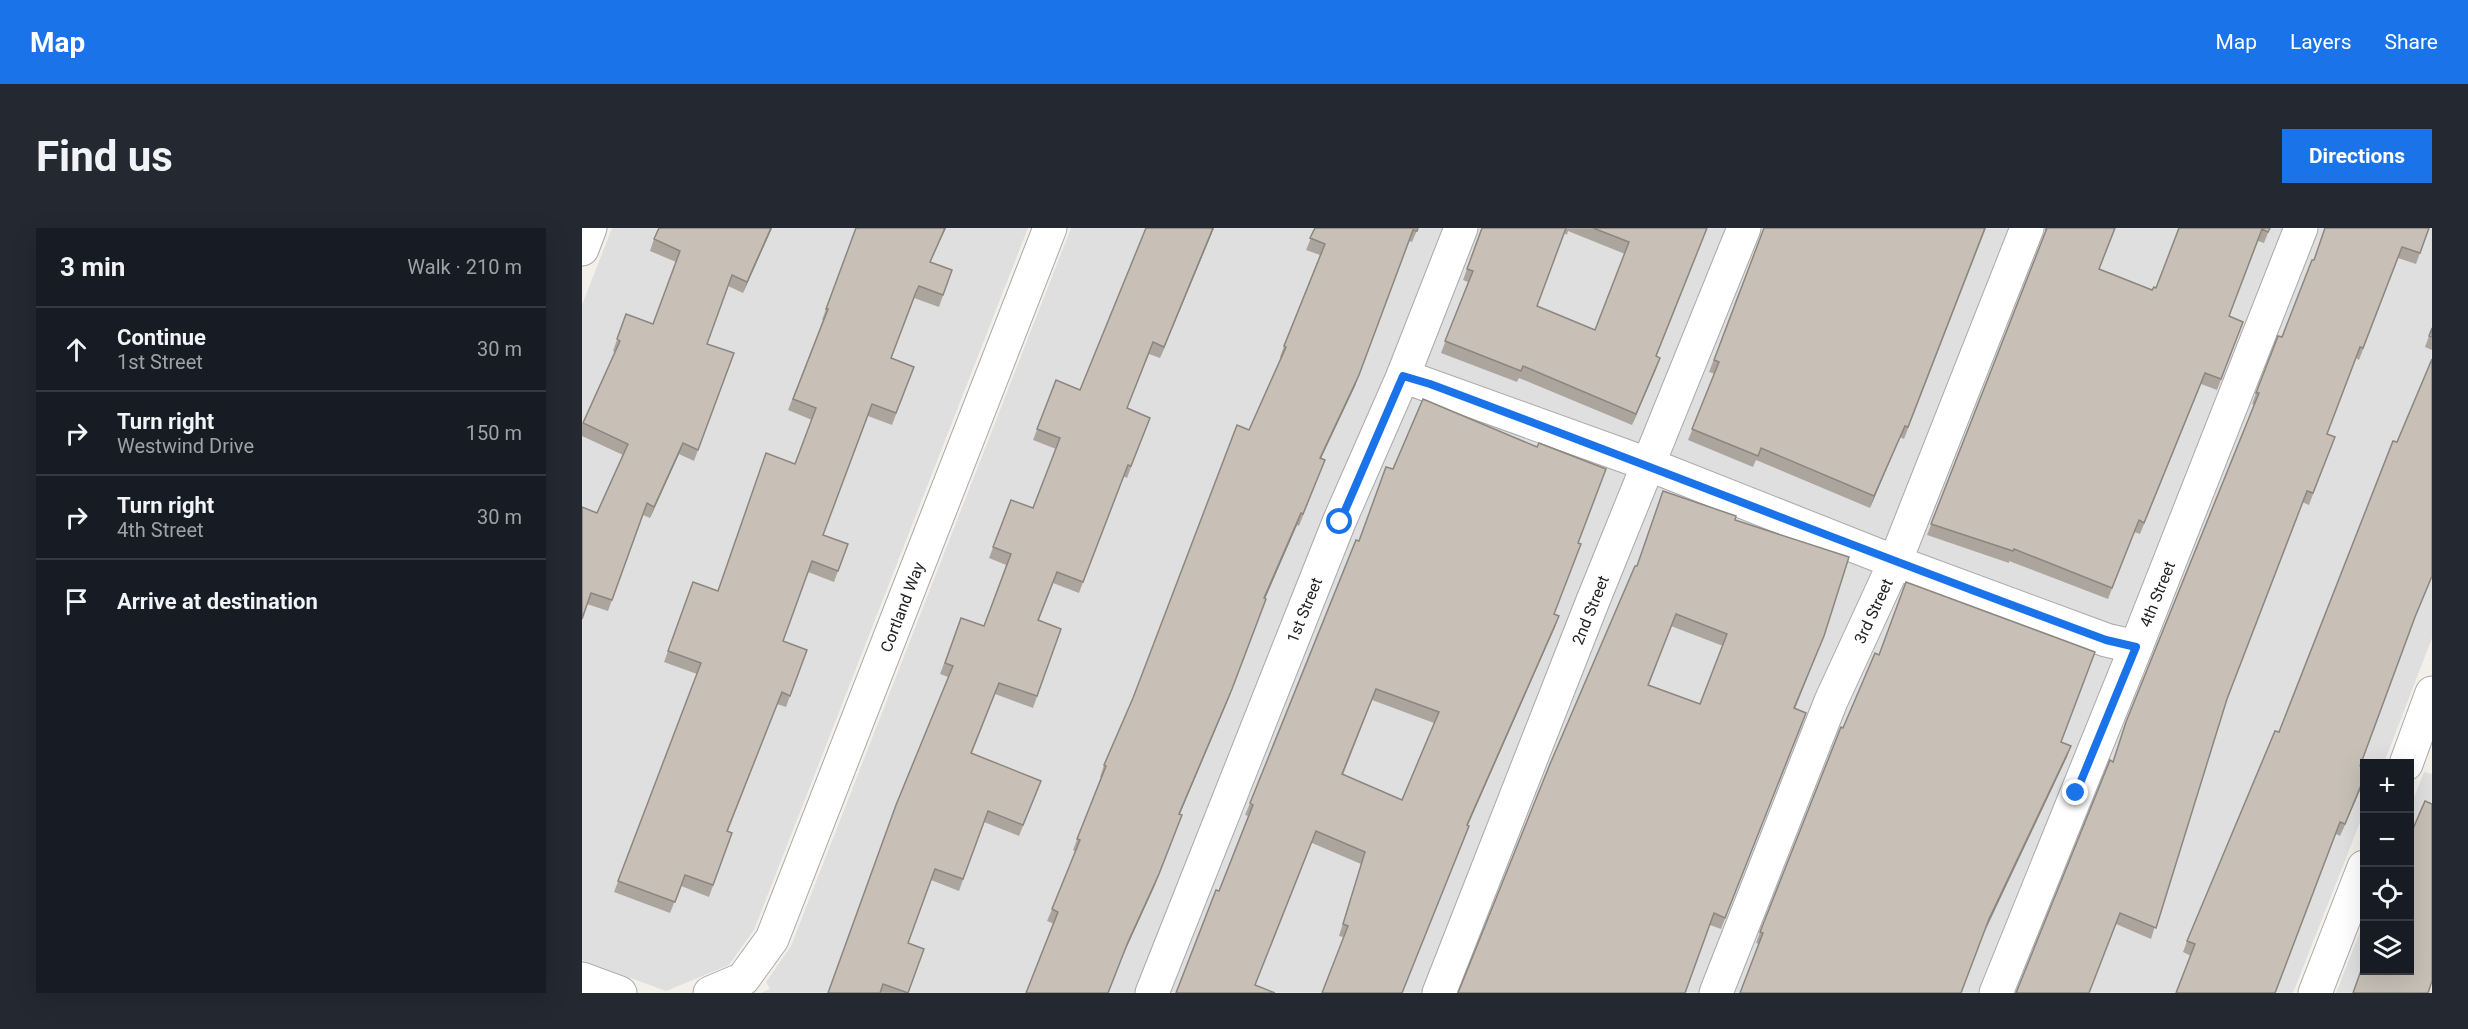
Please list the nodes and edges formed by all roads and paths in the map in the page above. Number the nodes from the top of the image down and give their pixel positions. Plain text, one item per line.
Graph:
1 (590, 228) edge
2 (1050, 228) edge
3 (1461, 228) edge
4 (1744, 228) edge
5 (2027, 228) edge
6 (2301, 228) edge
7 (582, 249) edge
8 (1403, 376) junction
9 (1650, 465) junction
10 (1895, 562) junction
11 (2136, 647) junction
12 (2432, 693) edge
13 (2417, 756) edge
14 (2360, 877) edge
15 (582, 979) edge
16 (620, 993) edge
17 (710, 993) edge
18 (1152, 993) edge
19 (1439, 993) edge
20 (1716, 993) edge
21 (1996, 993) edge
22 (2315, 993) edge

1 - 7 street
2 - 17 street, Cortland Way
3 - 8 street, 1st Street
4 - 9 street, 2nd Street
5 - 10 street, 3rd Street
6 - 11 street, 4th Street
8 - 9 street
8 - 18 street, 1st Street
9 - 10 street
9 - 19 street, 2nd Street
10 - 11 street
10 - 20 street, 3rd Street
11 - 21 street, 4th Street
12 - 13 street
14 - 22 street
15 - 16 street

